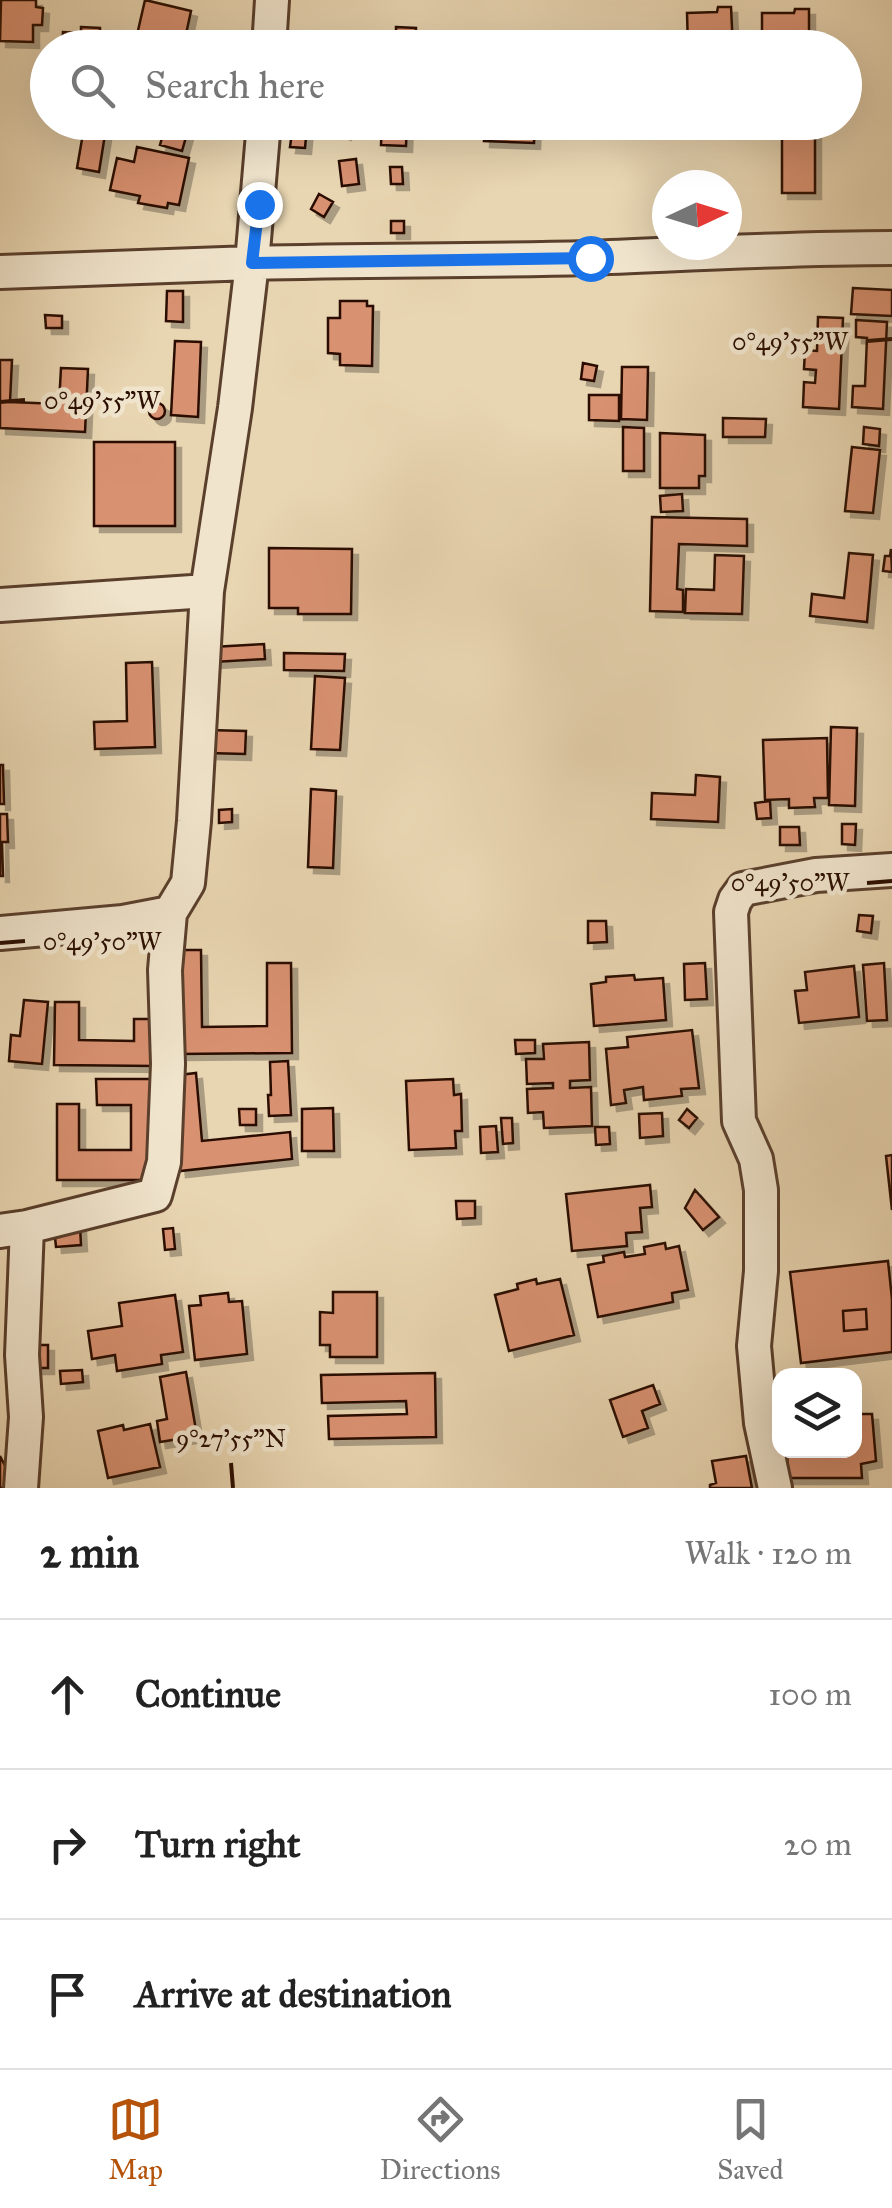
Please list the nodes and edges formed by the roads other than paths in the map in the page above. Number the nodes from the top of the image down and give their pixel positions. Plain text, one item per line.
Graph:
1 (272, 0) edge
2 (270, 30) edge
3 (262, 140) edge
4 (892, 248) edge
5 (252, 263) junction
6 (0, 272) edge
7 (207, 590) junction
8 (0, 605) edge
9 (892, 870) edge
10 (170, 913) junction
11 (0, 934) edge
12 (13, 1229) edge
13 (21, 1488) edge
14 (775, 1488) edge

1 - 2 street
3 - 5 street
4 - 5 street
5 - 6 street
5 - 7 street
7 - 8 street
7 - 10 street
9 - 14 street
10 - 11 street
10 - 12 street
12 - 13 street

